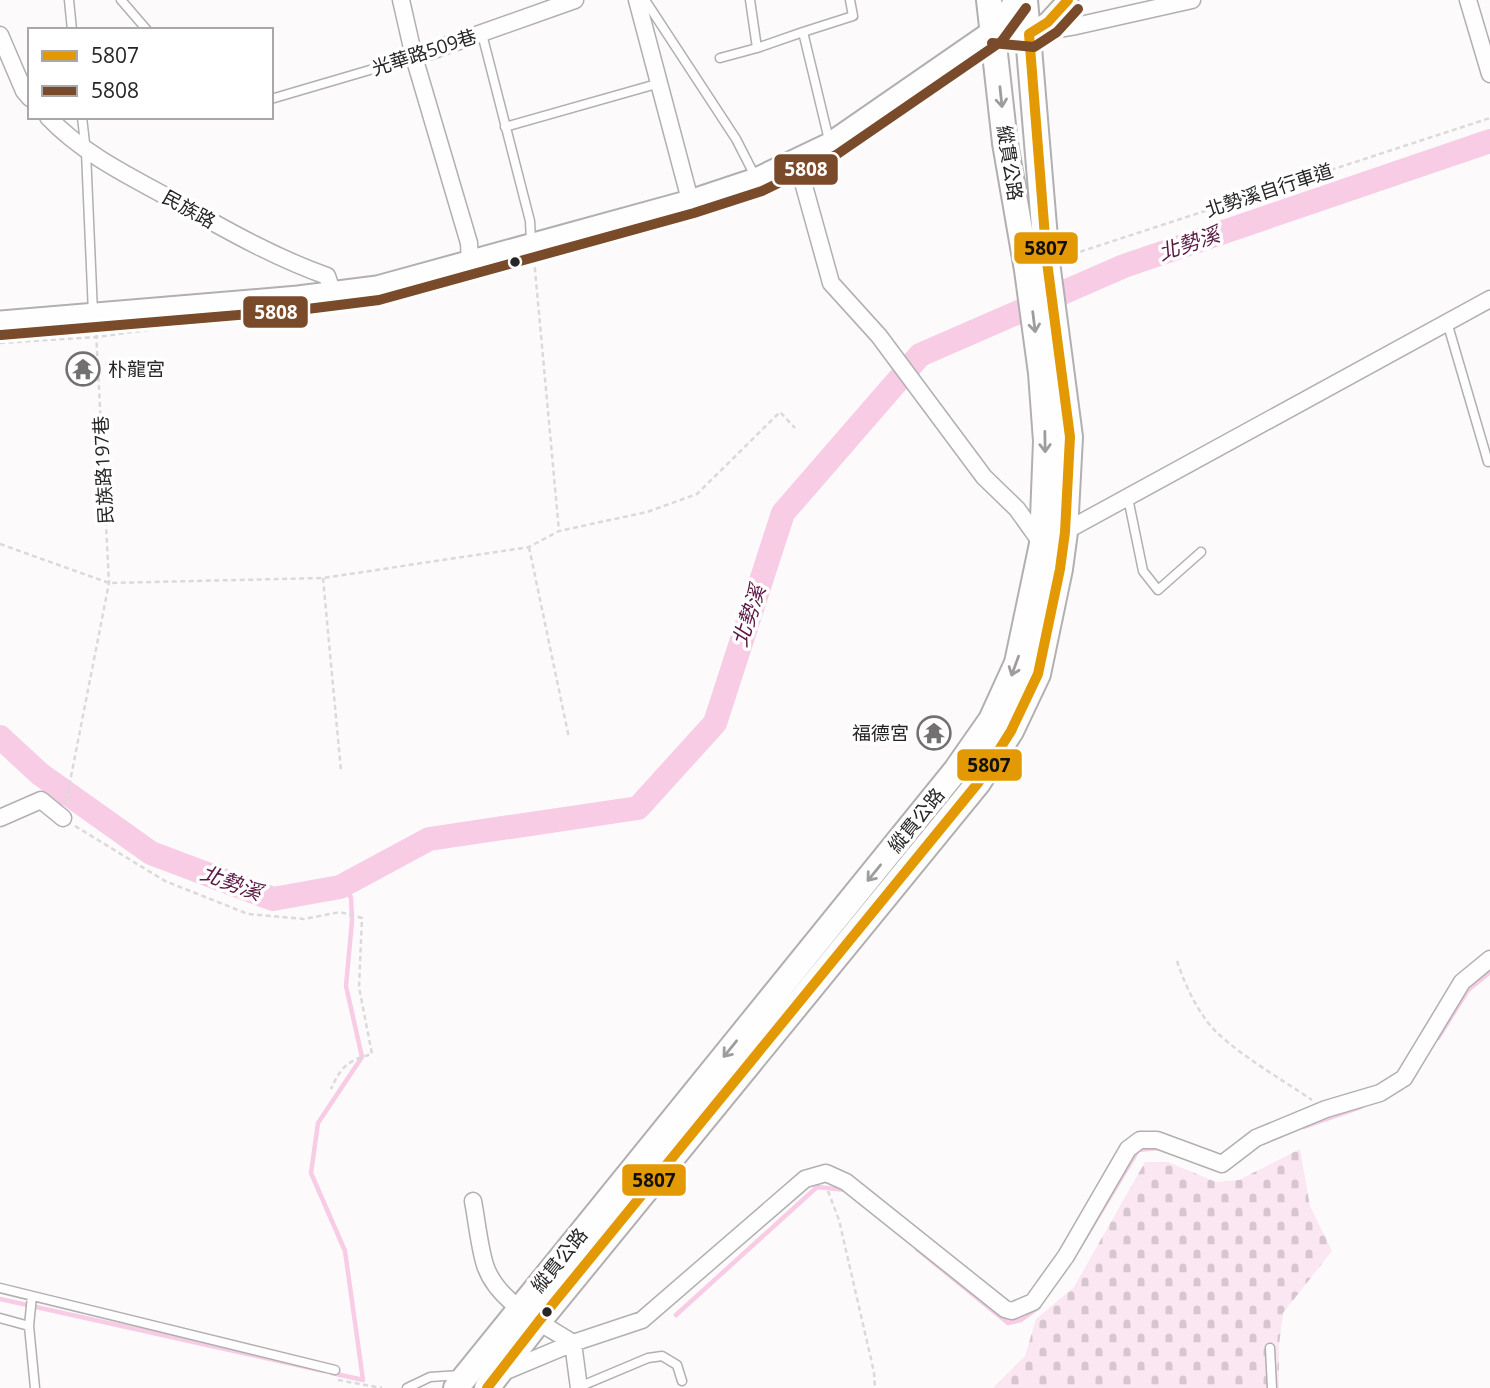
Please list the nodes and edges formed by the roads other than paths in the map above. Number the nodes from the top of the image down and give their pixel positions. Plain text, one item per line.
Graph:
1 (69, 0) edge
2 (121, 0) edge
3 (401, 0) edge
4 (575, 0) edge
5 (637, 0) edge
6 (645, 0) edge
7 (750, 0) edge
8 (850, 0) edge
9 (989, 0) edge
10 (1015, 0) edge
11 (1025, 0) edge
12 (1068, 0) edge
13 (1192, 0) edge
14 (1468, 0) edge
15 (72, 28) edge
16 (145, 28) edge
17 (994, 29) junction
18 (803, 32) junction
19 (0, 34) edge
20 (482, 34) junction
21 (1029, 34) junction
22 (757, 48) junction
23 (414, 57) junction
24 (720, 58) dead end
25 (1490, 74) edge
26 (660, 83) junction
27 (28, 96) edge
28 (273, 98) edge
29 (50, 119) edge
30 (82, 119) edge
31 (505, 127) junction
32 (829, 143) junction
33 (86, 152) junction
34 (793, 161) junction
35 (756, 178) junction
36 (690, 200) junction
37 (531, 244) junction
38 (470, 262) junction
39 (1037, 266) junction
40 (332, 291) junction
41 (1490, 299) edge
42 (93, 313) junction
43 (0, 321) edge
44 (1447, 322) junction
45 (1051, 370) junction
46 (1488, 461) dead end
47 (1128, 498) junction
48 (1065, 532) junction
49 (1042, 544) junction
50 (1201, 552) dead end
51 (54, 810) road end
52 (0, 818) edge
53 (1490, 959) edge
54 (473, 1201) dead end
55 (0, 1289) edge
56 (32, 1298) junction
57 (529, 1315) junction
58 (0, 1318) edge
59 (29, 1326) junction
60 (573, 1343) junction
61 (1270, 1348) dead end
62 (335, 1370) dead end
63 (477, 1381) edge
64 (682, 1381) dead end
65 (579, 1387) edge
66 (35, 1388) edge
67 (407, 1388) edge
68 (1272, 1388) edge

1 - 15 lane
2 - 16 lane
3 - 23 street
4 - 20 street, 光華路509巷
5 - 26 street
6 - 35 lane
7 - 22 lane
8 - 18 lane
9 - 17 main road, 縱貫公路
10 - 17 street
11 - 21 main road, 縱貫公路
12 - 21 street
13 - 21 street
14 - 25 street
17 - 21 street
17 - 32 street
17 -> 39 main road, 縱貫公路
18 - 22 lane
18 - 32 lane
19 - 27 street
20 - 23 street, 光華路509巷
20 - 31 lane
21 - 39 main road, 縱貫公路
22 - 24 lane
23 - 28 lane, 光華路509巷
23 - 38 street
26 - 31 lane
26 - 36 street
29 - 33 street, 民族路
30 - 33 lane
31 - 37 lane
32 - 34 street
33 - 40 street, 民族路
33 - 42 lane
34 - 35 street
34 - 49 street
35 - 36 street
36 - 37 street
37 - 38 street
38 - 40 street
39 - 45 main road, 縱貫公路
40 - 42 street
41 - 44 street
42 - 43 street
44 - 46 lane
44 - 47 street
45 - 48 main road, 縱貫公路
45 -> 49 main road, 縱貫公路
47 - 48 street
47 - 50 lane
48 - 49 street
48 - 57 main road, 縱貫公路
49 -> 57 main road, 縱貫公路
51 - 52 street
53 - 60 street
54 - 57 street
55 - 56 lane
56 - 59 lane
56 - 62 lane
57 - 60 street
57 - 63 main road, 縱貫公路
58 - 59 lane
59 - 66 lane
60 - 63 street
60 - 65 street
61 - 68 lane
63 - 67 lane
64 - 65 lane

